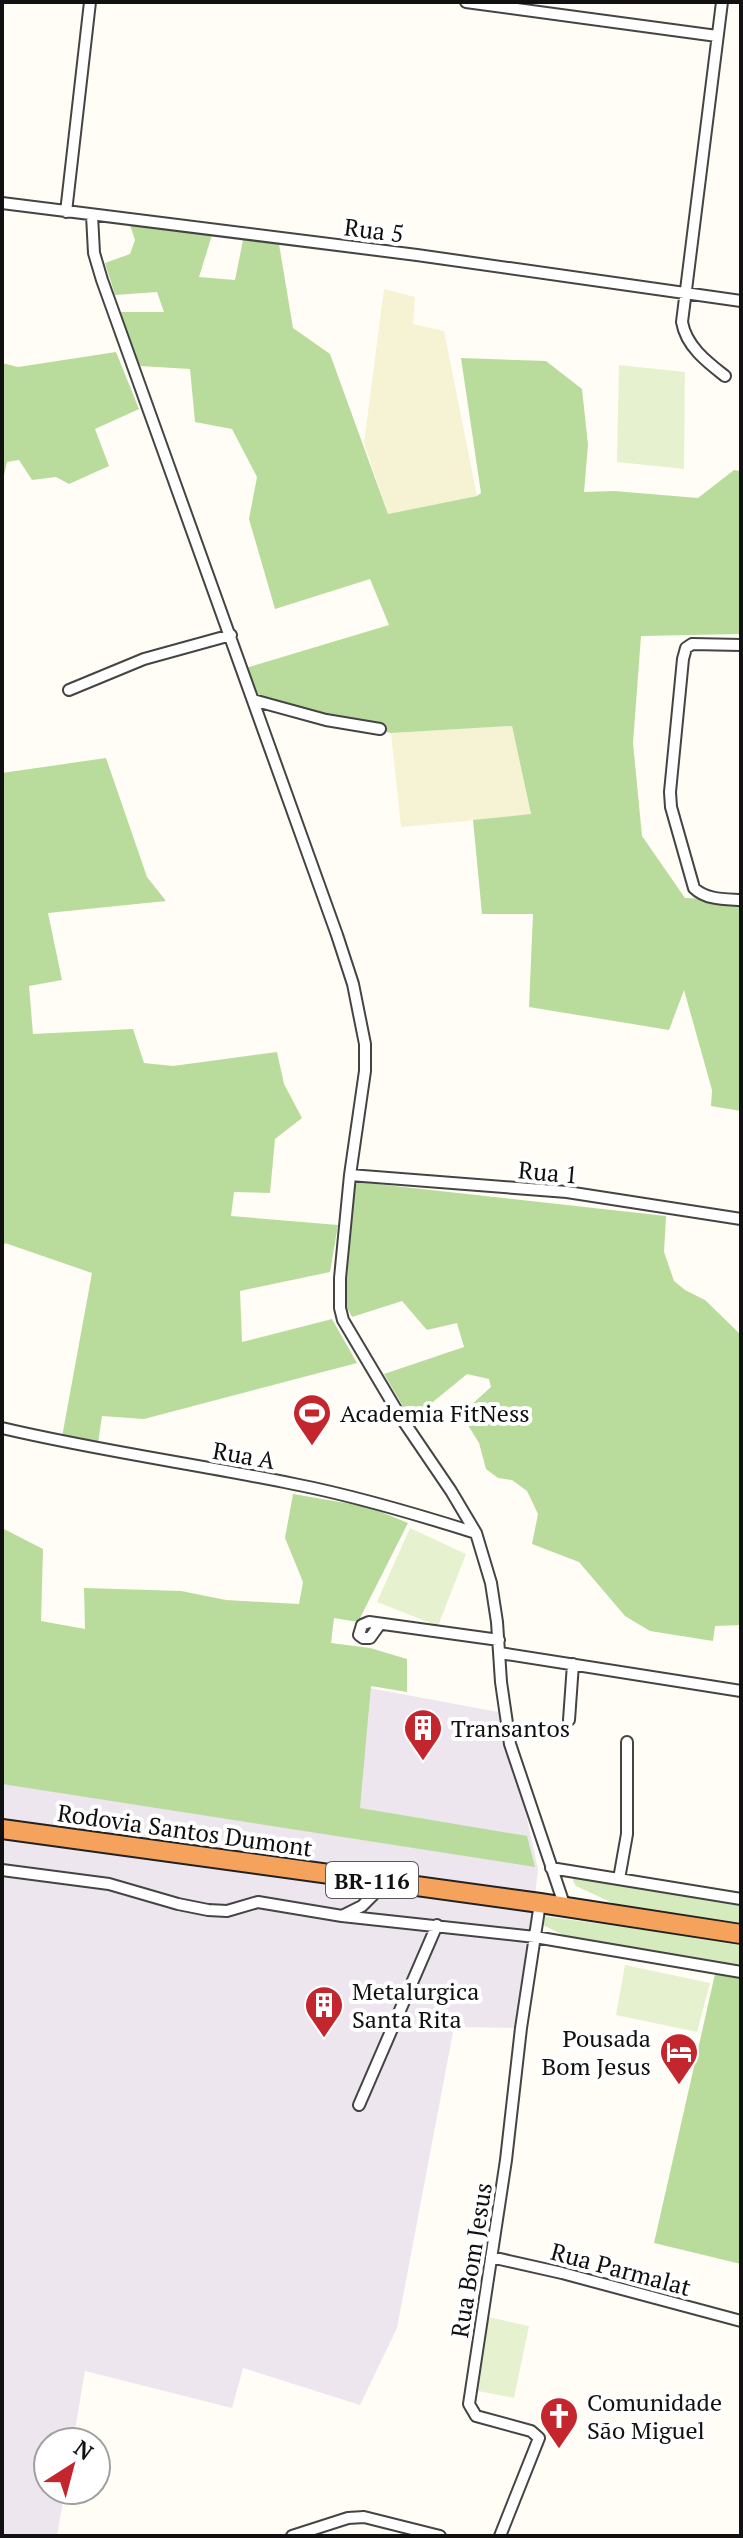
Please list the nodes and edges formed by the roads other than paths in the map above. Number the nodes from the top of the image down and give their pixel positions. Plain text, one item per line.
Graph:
1 (90, 2) edge
2 (466, 2) edge
3 (722, 2) edge
4 (717, 36) junction
5 (2, 203) edge
6 (66, 212) junction
7 (92, 215) junction
8 (684, 294) junction
9 (741, 301) edge
10 (725, 376) dead end
11 (231, 635) junction
12 (741, 645) edge
13 (69, 690) dead end
14 (253, 700) junction
15 (380, 729) dead end
16 (741, 900) edge
17 (350, 1175) junction
18 (741, 1219) edge
19 (2, 1428) edge
20 (476, 1533) junction
21 (380, 1624) dead end
22 (499, 1640) junction
23 (500, 1653) junction
24 (573, 1664) junction
25 (741, 1691) edge
26 (569, 1720) dead end
27 (627, 1742) dead end
28 (2, 1829) edge
29 (551, 1868) junction
30 (2, 1870) edge
31 (619, 1879) junction
32 (386, 1882) junction
33 (741, 1899) edge
34 (540, 1903) junction
35 (565, 1907) junction
36 (342, 1916) junction
37 (437, 1925) junction
38 (741, 1934) edge
39 (535, 1937) junction
40 (741, 1972) edge
41 (359, 2105) dead end
42 (491, 2257) junction
43 (741, 2321) edge
44 (292, 2536) edge
45 (440, 2536) edge
46 (500, 2536) edge

1 - 6 street
2 - 4 street
3 - 4 street
4 - 8 street
5 - 6 street, Rua 5
6 - 7 street, Rua 5
7 - 8 street, Rua 5
7 - 11 street
8 - 9 street, Rua 5
8 - 10 street
11 - 13 street
11 - 14 street
12 - 16 street
14 - 15 street
14 - 17 street
17 - 18 street, Rua 1
17 - 20 street
19 - 20 street, Rua A
20 - 22 street
21 - 22 street
22 - 23 street
23 - 24 street
23 - 29 street
24 - 25 street
24 - 26 street
27 - 31 street
28 - 32 highway, Rodovia Santos Dumont / BR-116
29 - 31 street
29 - 35 street
30 - 36 street
31 - 33 street
32 - 34 highway, Rodovia Santos Dumont / BR-116
32 - 36 street
34 - 35 highway, Rodovia Santos Dumont / BR-116
34 - 39 street, Rua Bom Jesus
35 - 38 highway, Rodovia Santos Dumont / BR-116
36 - 37 street
37 - 39 street
37 - 41 street
39 - 40 street
39 - 42 street, Rua Bom Jesus
42 - 43 street, Rua Parmalat
42 - 46 street, Rua Bom Jesus
44 - 45 street

